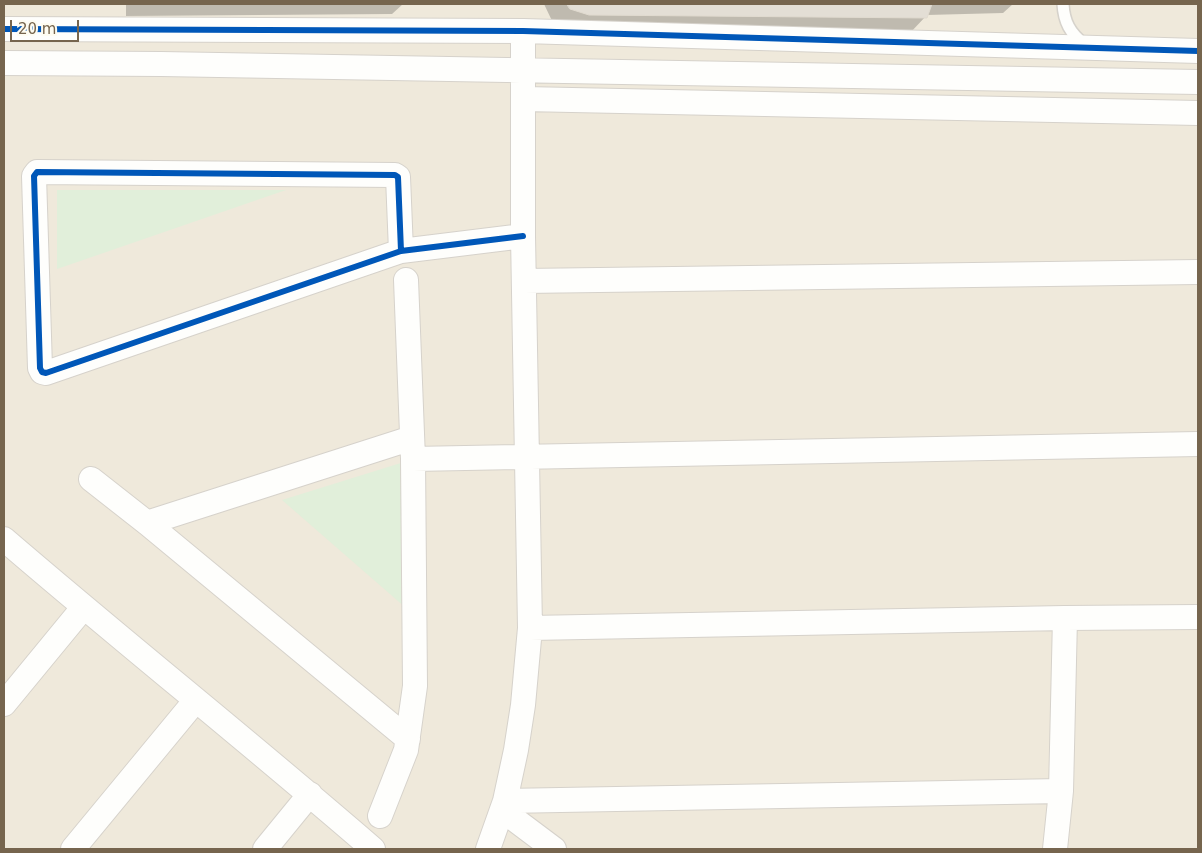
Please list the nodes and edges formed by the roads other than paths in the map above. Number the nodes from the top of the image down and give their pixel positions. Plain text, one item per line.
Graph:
1 (1063, 4) edge
2 (4, 29) edge
3 (523, 32) junction
4 (1088, 48) junction
5 (1198, 51) edge
6 (4, 63) edge
7 (524, 70) junction
8 (1198, 82) edge
9 (524, 99) junction
10 (1198, 113) edge
11 (523, 236) junction
12 (401, 251) junction
13 (1198, 272) edge
14 (406, 280) dead end
15 (524, 281) junction
16 (1198, 444) edge
17 (413, 449) junction
18 (528, 457) junction
19 (91, 479) dead end
20 (147, 523) junction
21 (4, 539) edge
22 (83, 608) junction
23 (1198, 617) edge
24 (1065, 618) junction
25 (530, 628) junction
26 (196, 700) junction
27 (4, 704) edge
28 (408, 739) junction
29 (1061, 791) junction
30 (310, 794) junction
31 (503, 805) junction
32 (380, 816) dead end
33 (73, 849) edge
34 (265, 849) edge
35 (374, 849) edge
36 (488, 849) edge
37 (554, 849) edge
38 (1055, 849) edge

1 - 4 lane
2 - 3 street
3 - 4 street
3 - 7 street
4 - 5 street
6 - 7 street
7 - 8 street
7 - 9 street
9 - 10 street
9 - 11 street
11 - 12 street
11 - 15 street
12 - 12 street
13 - 15 street
14 - 17 street
15 - 18 street
16 - 18 street
17 - 18 street
17 - 20 street
17 - 28 street
18 - 25 street
19 - 20 street
20 - 28 street
21 - 22 street
22 - 26 street
22 - 27 street
23 - 24 street
24 - 25 street
24 - 29 street
25 - 31 street
26 - 30 street
26 - 33 street
28 - 32 street
29 - 31 street
29 - 38 street
30 - 34 street
30 - 35 street
31 - 36 street
31 - 37 street

